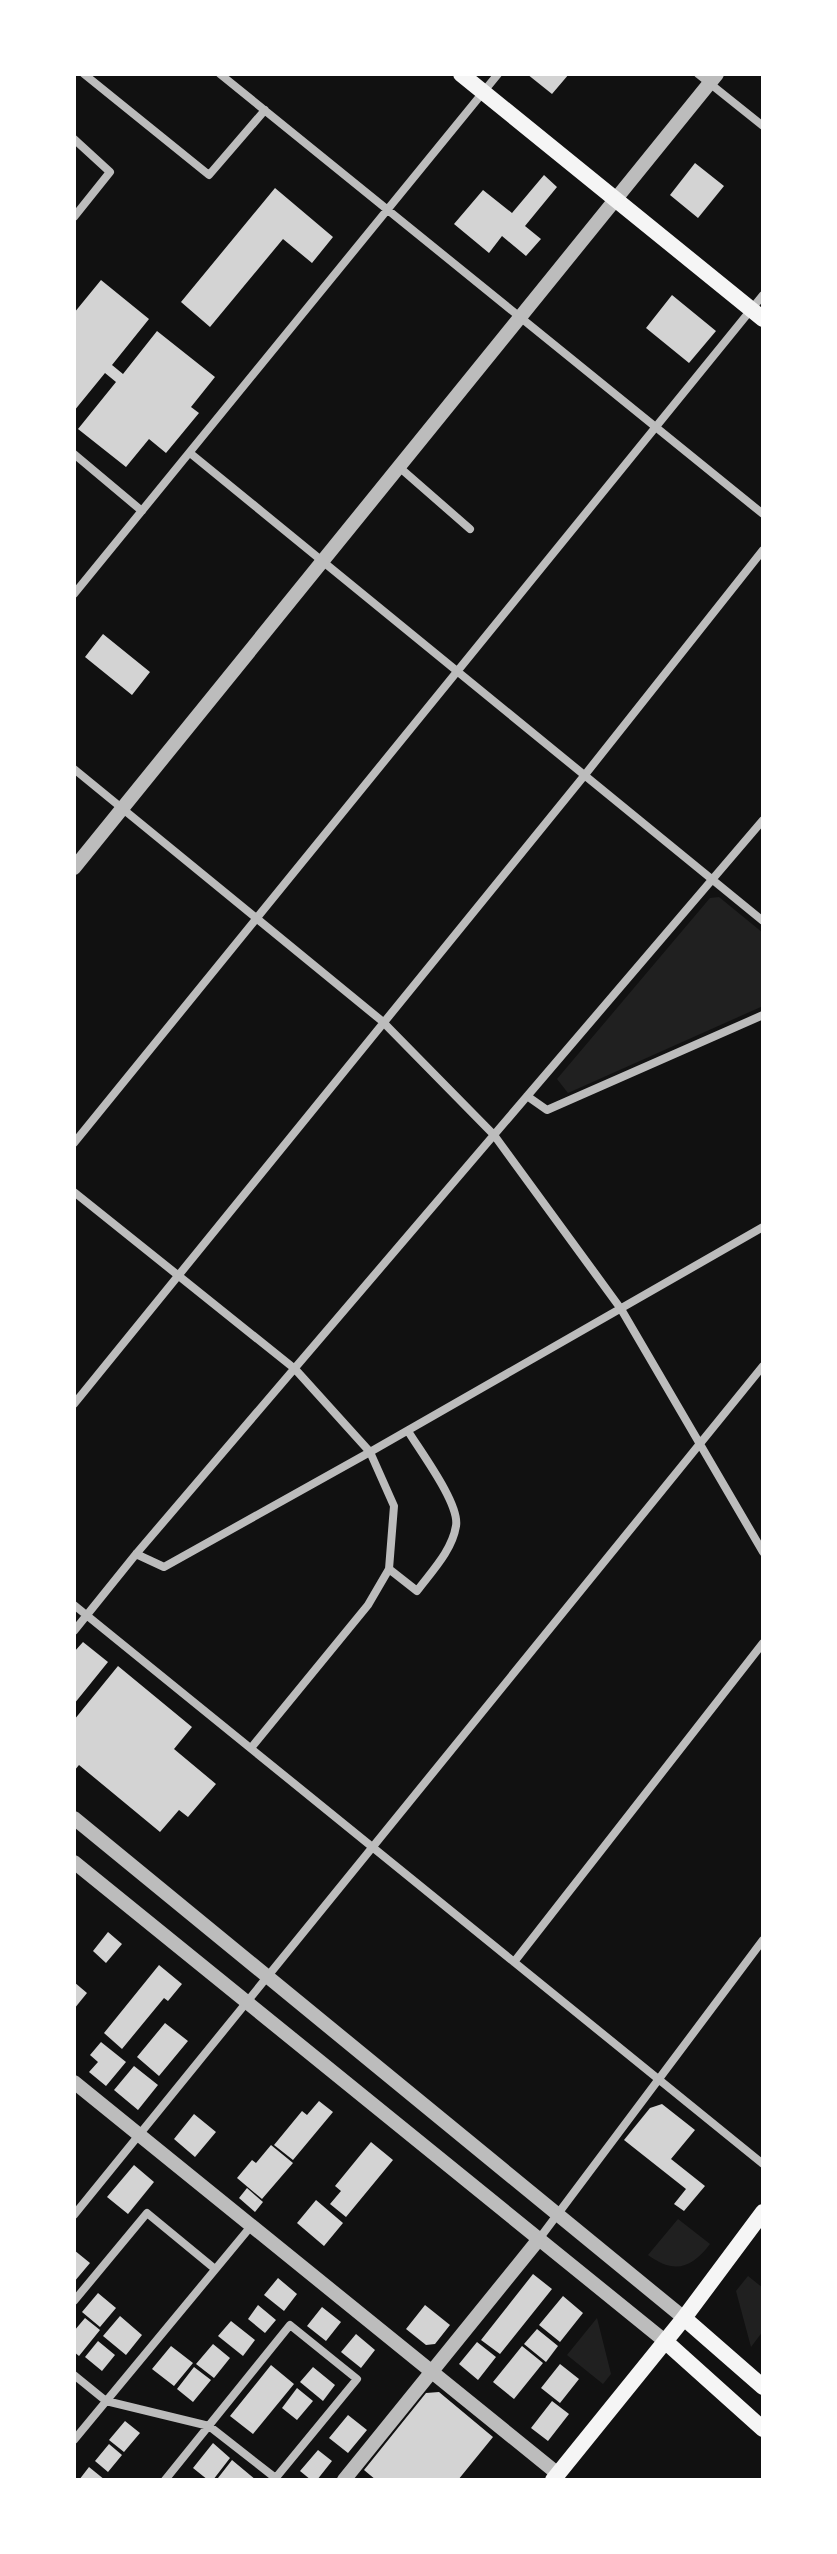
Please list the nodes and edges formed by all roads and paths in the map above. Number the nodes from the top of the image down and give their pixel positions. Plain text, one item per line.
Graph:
1 (84, 74) edge
2 (220, 74) edge
3 (461, 74) edge
4 (498, 74) edge
5 (708, 77) edge
6 (484, 92) junction
7 (265, 110) junction
8 (763, 126) edge
9 (74, 139) edge
10 (615, 199) junction
11 (388, 210) junction
12 (74, 217) edge
13 (763, 295) edge
14 (757, 314) edge
15 (519, 316) junction
16 (656, 427) junction
17 (190, 453) junction
18 (74, 454) edge
19 (399, 467) junction
20 (142, 511) junction
21 (763, 514) edge
22 (470, 529) dead end
23 (763, 550) edge
24 (321, 562) junction
25 (74, 594) edge
26 (456, 673) junction
27 (74, 769) edge
28 (584, 776) junction
29 (122, 809) junction
30 (763, 820) edge
31 (74, 868) edge
32 (712, 880) junction
33 (255, 918) junction
34 (763, 921) edge
35 (763, 1015) edge
36 (382, 1021) junction
37 (527, 1096) junction
38 (494, 1135) junction
39 (74, 1143) edge
40 (74, 1192) edge
41 (763, 1227) edge
42 (179, 1275) junction
43 (621, 1309) junction
44 (763, 1366) edge
45 (295, 1369) junction
46 (74, 1404) edge
47 (408, 1431) junction
48 (699, 1445) junction
49 (370, 1452) junction
50 (763, 1552) edge
51 (136, 1554) junction
52 (389, 1569) junction
53 (74, 1605) edge
54 (87, 1616) junction
55 (74, 1631) edge
56 (763, 1643) edge
57 (251, 1748) junction
58 (74, 1818) edge
59 (372, 1847) junction
60 (74, 1862) edge
61 (763, 1940) edge
62 (514, 1962) junction
63 (268, 1975) junction
64 (247, 2001) junction
65 (659, 2079) junction
66 (74, 2082) edge
67 (139, 2134) junction
68 (763, 2164) edge
69 (763, 2212) edge
70 (558, 2214) junction
71 (74, 2215) edge
72 (252, 2225) junction
73 (539, 2239) junction
74 (215, 2269) junction
75 (74, 2301) edge
76 (684, 2318) junction
77 (666, 2342) junction
78 (432, 2372) junction
79 (74, 2375) edge
80 (763, 2387) edge
81 (106, 2401) junction
82 (209, 2426) junction
83 (763, 2429) edge
84 (74, 2440) edge
85 (559, 2478) edge
86 (276, 2479) edge
87 (165, 2480) edge
88 (344, 2480) edge

1 - 7 street
2 - 7 street
3 - 6 main road
4 - 6 street
5 - 8 street
5 - 10 street
6 - 10 main road
6 - 11 street
7 - 11 street
9 - 12 street
10 - 14 main road
10 - 15 street
11 - 15 street
11 - 17 street
13 - 14 street
14 - 16 street
15 - 16 street
15 - 19 street
16 - 21 street
16 - 26 street
17 - 20 street
17 - 24 street
18 - 20 street
19 - 22 street
19 - 24 street
20 - 25 street
23 - 28 street
24 - 26 street
24 - 29 street
26 - 28 street
26 - 33 street
27 - 29 street
28 - 32 street
28 - 36 street
29 - 31 street
29 - 33 street
30 - 32 street
32 - 34 street
32 - 37 street
33 - 36 street
33 - 39 street
35 - 37 street
36 - 38 street
36 - 42 street
37 - 38 street
38 - 43 street
38 - 45 street
40 - 42 street
41 - 43 street
42 - 45 street
42 - 46 street
43 - 47 street
43 - 48 street
44 - 48 street
45 - 49 street
45 - 51 street
47 - 49 street
47 - 52 street
48 - 50 street
48 - 59 street
49 - 51 street
49 - 52 street
51 - 54 street
52 - 57 street
53 - 54 street
54 - 55 street
54 - 57 street
56 - 62 street
57 - 59 street
58 - 63 street
59 - 62 street
59 - 63 street
60 - 64 street
61 - 65 street
62 - 65 street
63 - 64 street
63 - 70 street
64 - 67 street
64 - 73 street
65 - 68 street
65 - 70 street
66 - 67 street
67 - 71 street
67 - 72 street
69 - 76 main road
70 - 73 street
70 - 76 street
72 - 74 street
72 - 78 street
73 - 77 street
73 - 78 street
74 - 75 street
74 - 81 street
76 - 77 main road
76 - 80 main road
77 - 83 main road
77 - 85 main road
78 - 85 street
78 - 88 street
79 - 81 street
81 - 82 street
81 - 84 street
82 - 86 street
82 - 86 street
82 - 87 street

